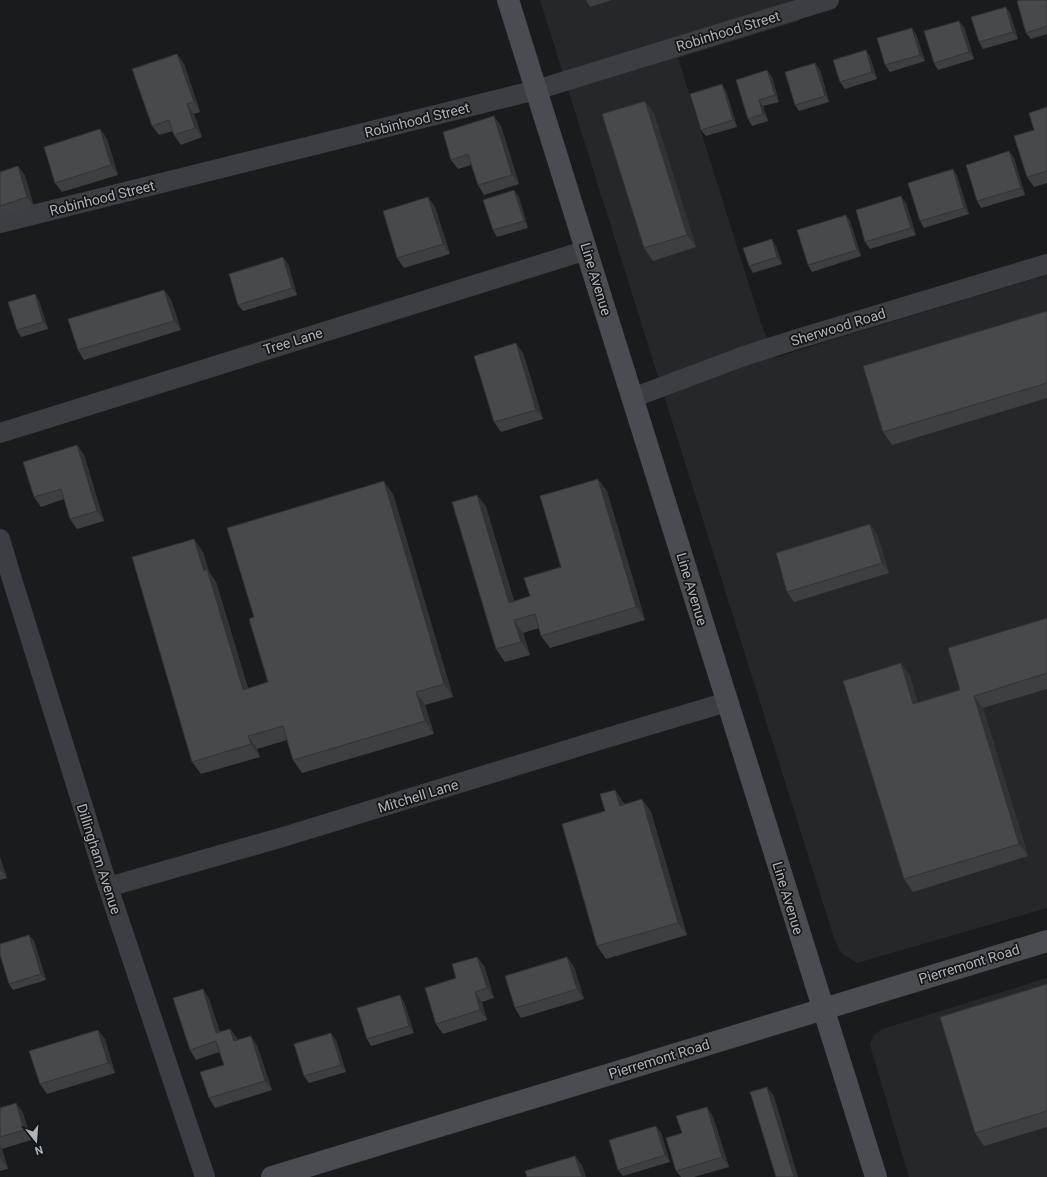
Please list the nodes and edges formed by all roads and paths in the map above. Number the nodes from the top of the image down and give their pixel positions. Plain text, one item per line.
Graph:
1 (508, 0) edge
2 (829, 0) edge
3 (536, 90) junction
4 (0, 223) edge
5 (587, 250) junction
6 (1047, 264) edge
7 (632, 398) junction
8 (0, 433) edge
9 (0, 539) edge
10 (727, 702) junction
11 (108, 887) junction
12 (1047, 941) edge
13 (823, 1009) junction
14 (205, 1177) edge
15 (272, 1177) edge
16 (876, 1177) edge

1 - 3 main road, Line Avenue
2 - 3 street, Robinhood Street
3 - 4 street, Robinhood Street
3 - 5 main road, Line Avenue
5 - 7 main road, Line Avenue
5 - 8 street, Tree Lane
6 - 7 street, Sherwood Road
7 - 10 main road, Line Avenue
9 - 11 street, Dillingham Avenue
10 - 11 street, Mitchell Lane
10 - 13 main road, Line Avenue
11 - 14 street, Dillingham Avenue
12 - 13 main road, Pierremont Road
13 - 15 main road, Pierremont Road
13 - 16 main road, Line Avenue

